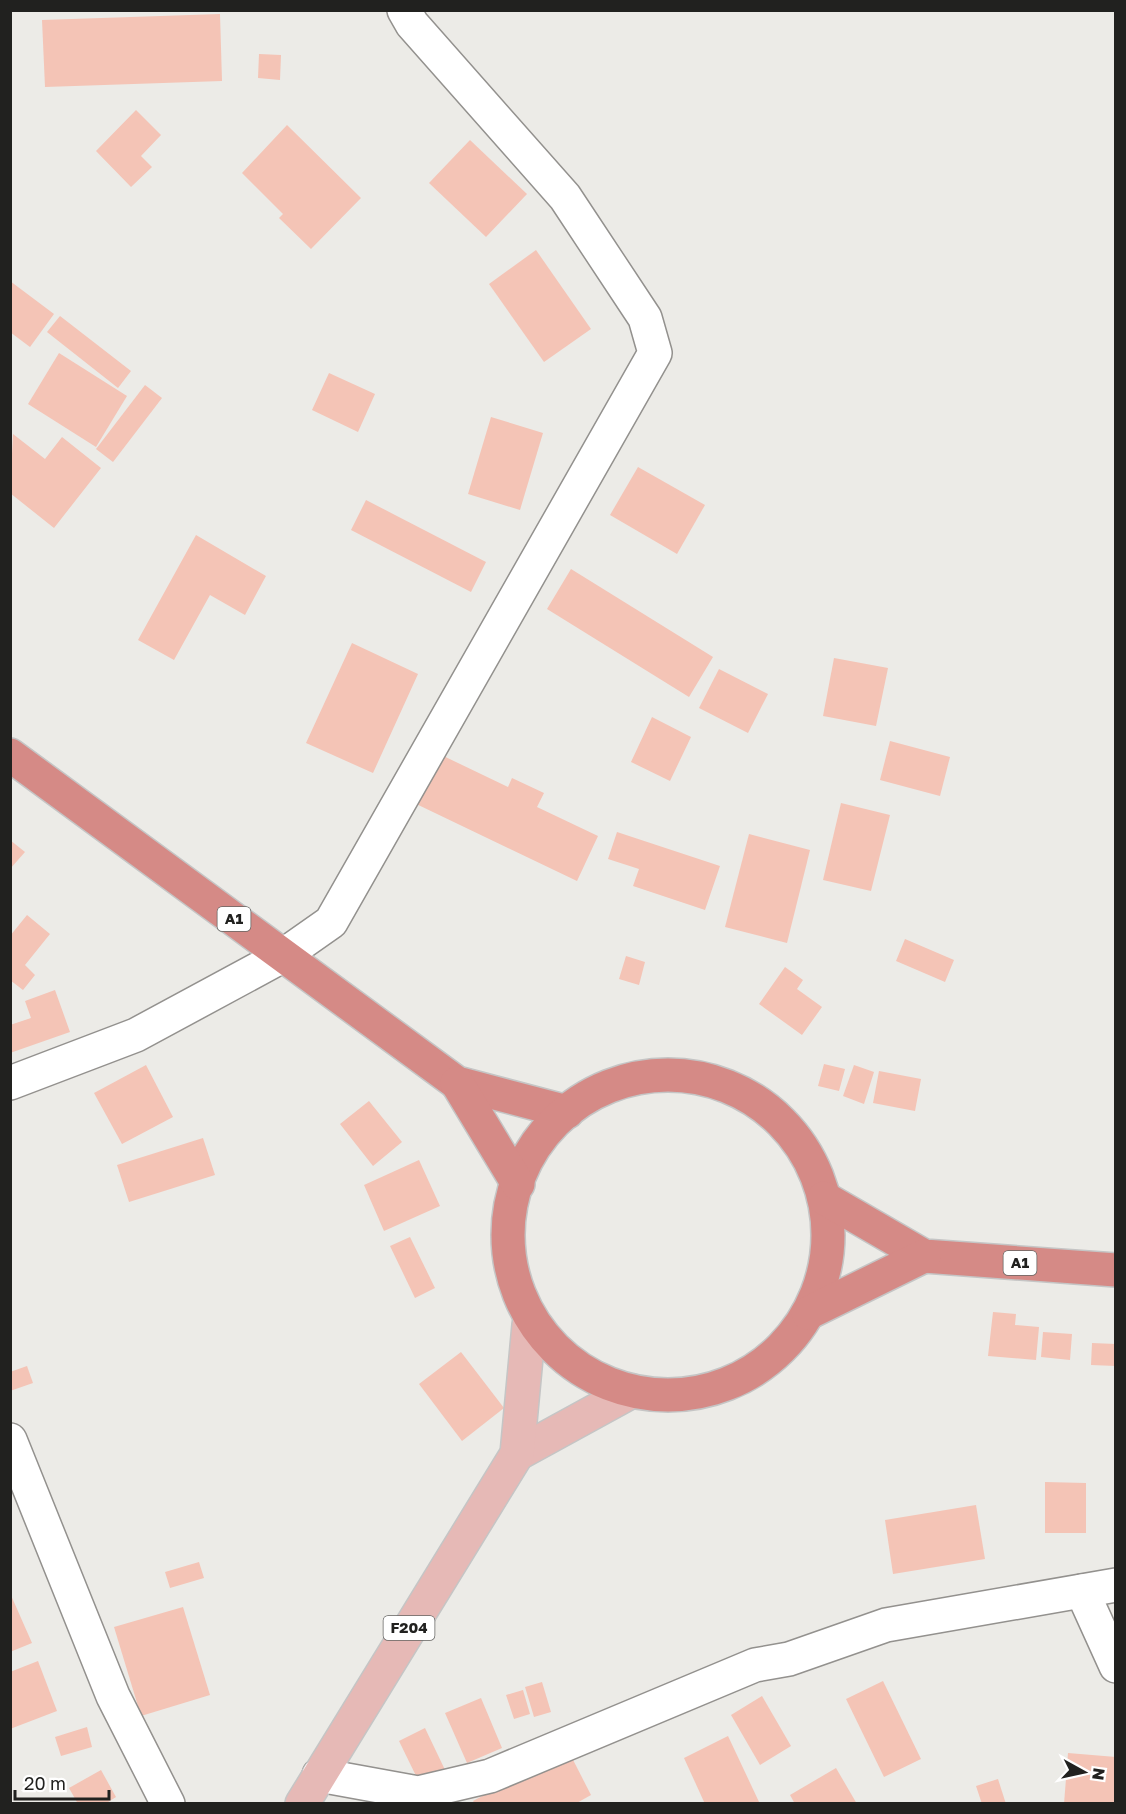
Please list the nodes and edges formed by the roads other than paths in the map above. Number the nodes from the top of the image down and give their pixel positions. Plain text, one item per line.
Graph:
1 (404, 10) edge
2 (10, 755) edge
3 (284, 955) junction
4 (10, 1083) edge
5 (457, 1083) junction
6 (567, 1112) junction
7 (518, 1185) junction
8 (824, 1198) junction
9 (924, 1256) junction
10 (1116, 1270) edge
11 (808, 1313) junction
12 (529, 1325) junction
13 (632, 1391) junction
14 (10, 1440) edge
15 (517, 1454) junction
16 (1116, 1585) edge
17 (1082, 1591) junction
18 (1116, 1666) edge
19 (319, 1775) junction
20 (168, 1803) edge
21 (302, 1803) edge

1 - 3 street
2 - 3 highway, A1
3 - 4 street
3 - 5 highway, A1
5 - 6 highway, A1
5 - 7 highway, A1
6 - 7 highway
6 - 8 highway
7 - 12 highway
8 - 9 highway, A1
8 - 11 highway
9 - 10 highway, A1
9 - 11 highway
11 - 13 highway
12 - 13 highway
12 - 15 main road, F204
13 - 15 main road, F204
14 - 20 street
15 - 19 main road, F204
16 - 17 street
17 - 18 street
17 - 19 street
19 - 21 main road, F204

